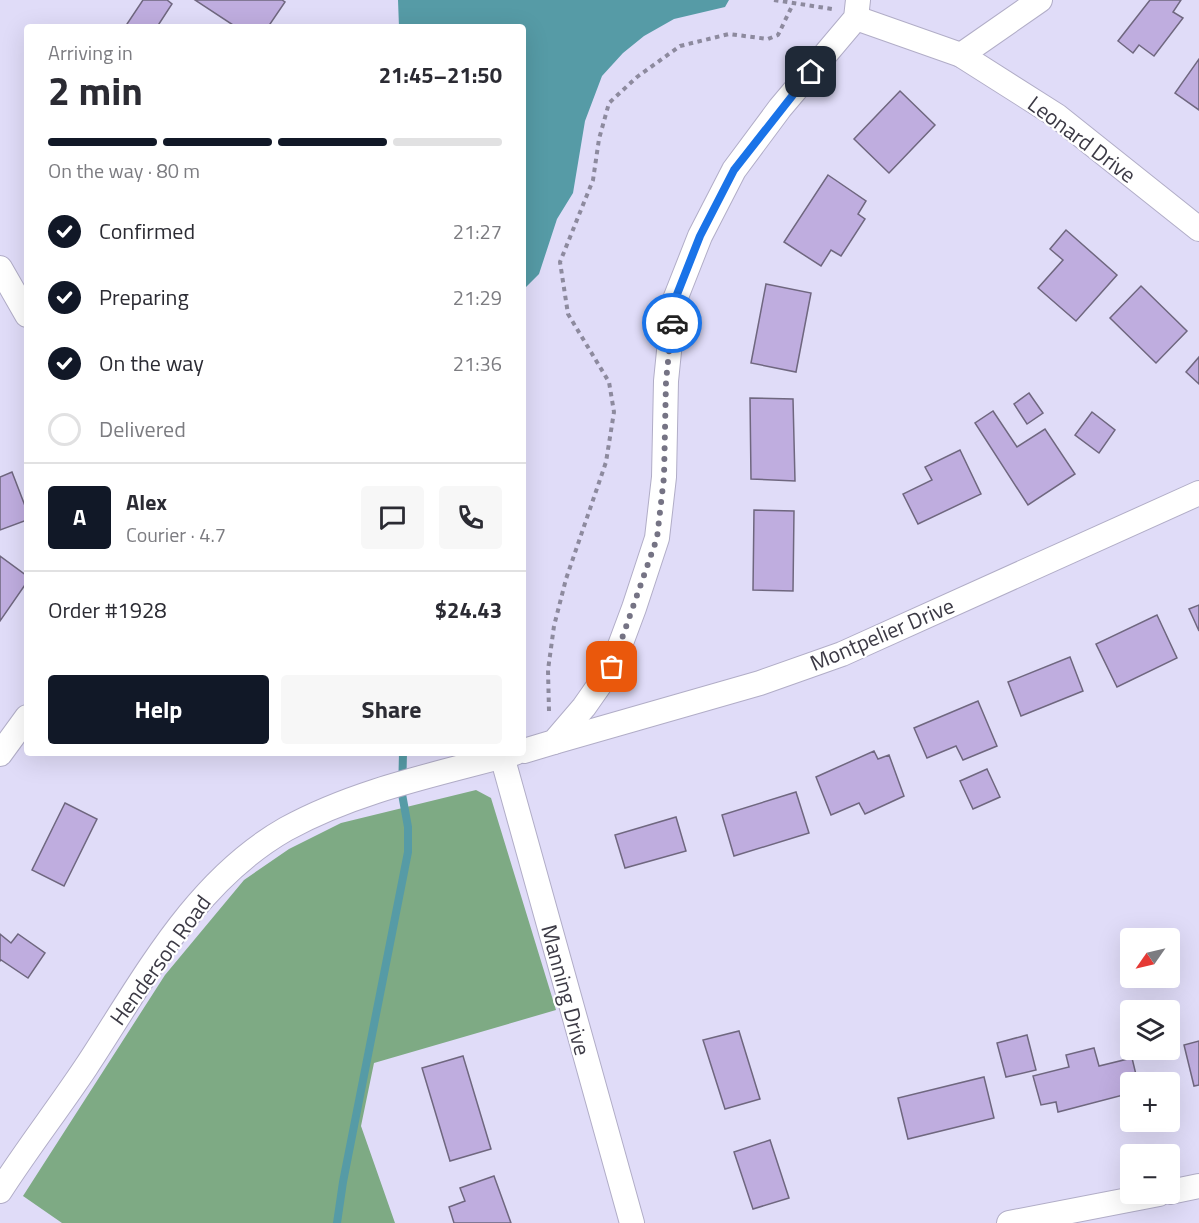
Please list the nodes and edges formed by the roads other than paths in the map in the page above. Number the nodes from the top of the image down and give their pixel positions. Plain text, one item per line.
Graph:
1 (1040, 0) edge
2 (857, 9) edge
3 (961, 56) junction
4 (1199, 229) edge
5 (0, 268) edge
6 (24, 310) edge
7 (1199, 493) edge
8 (24, 721) edge
9 (554, 742) junction
10 (526, 750) edge
11 (0, 754) edge
12 (503, 756) edge
13 (515, 756) edge
14 (7, 1162) edge
15 (1199, 1185) edge
16 (1180, 1190) edge
17 (0, 1191) edge
18 (1125, 1204) edge
19 (1080, 1217) edge
20 (632, 1223) edge
21 (1009, 1223) edge

1 - 3 street
2 - 3 street, Leonard Drive
2 - 9 street
3 - 4 street, Leonard Drive
5 - 6 street
7 - 9 street, Montpelier Drive
8 - 11 street
9 - 10 street, Henderson Road
12 - 14 street, Henderson Road
13 - 20 street, Manning Drive
14 - 17 street, Henderson Road
15 - 16 street
18 - 19 street
19 - 21 street

